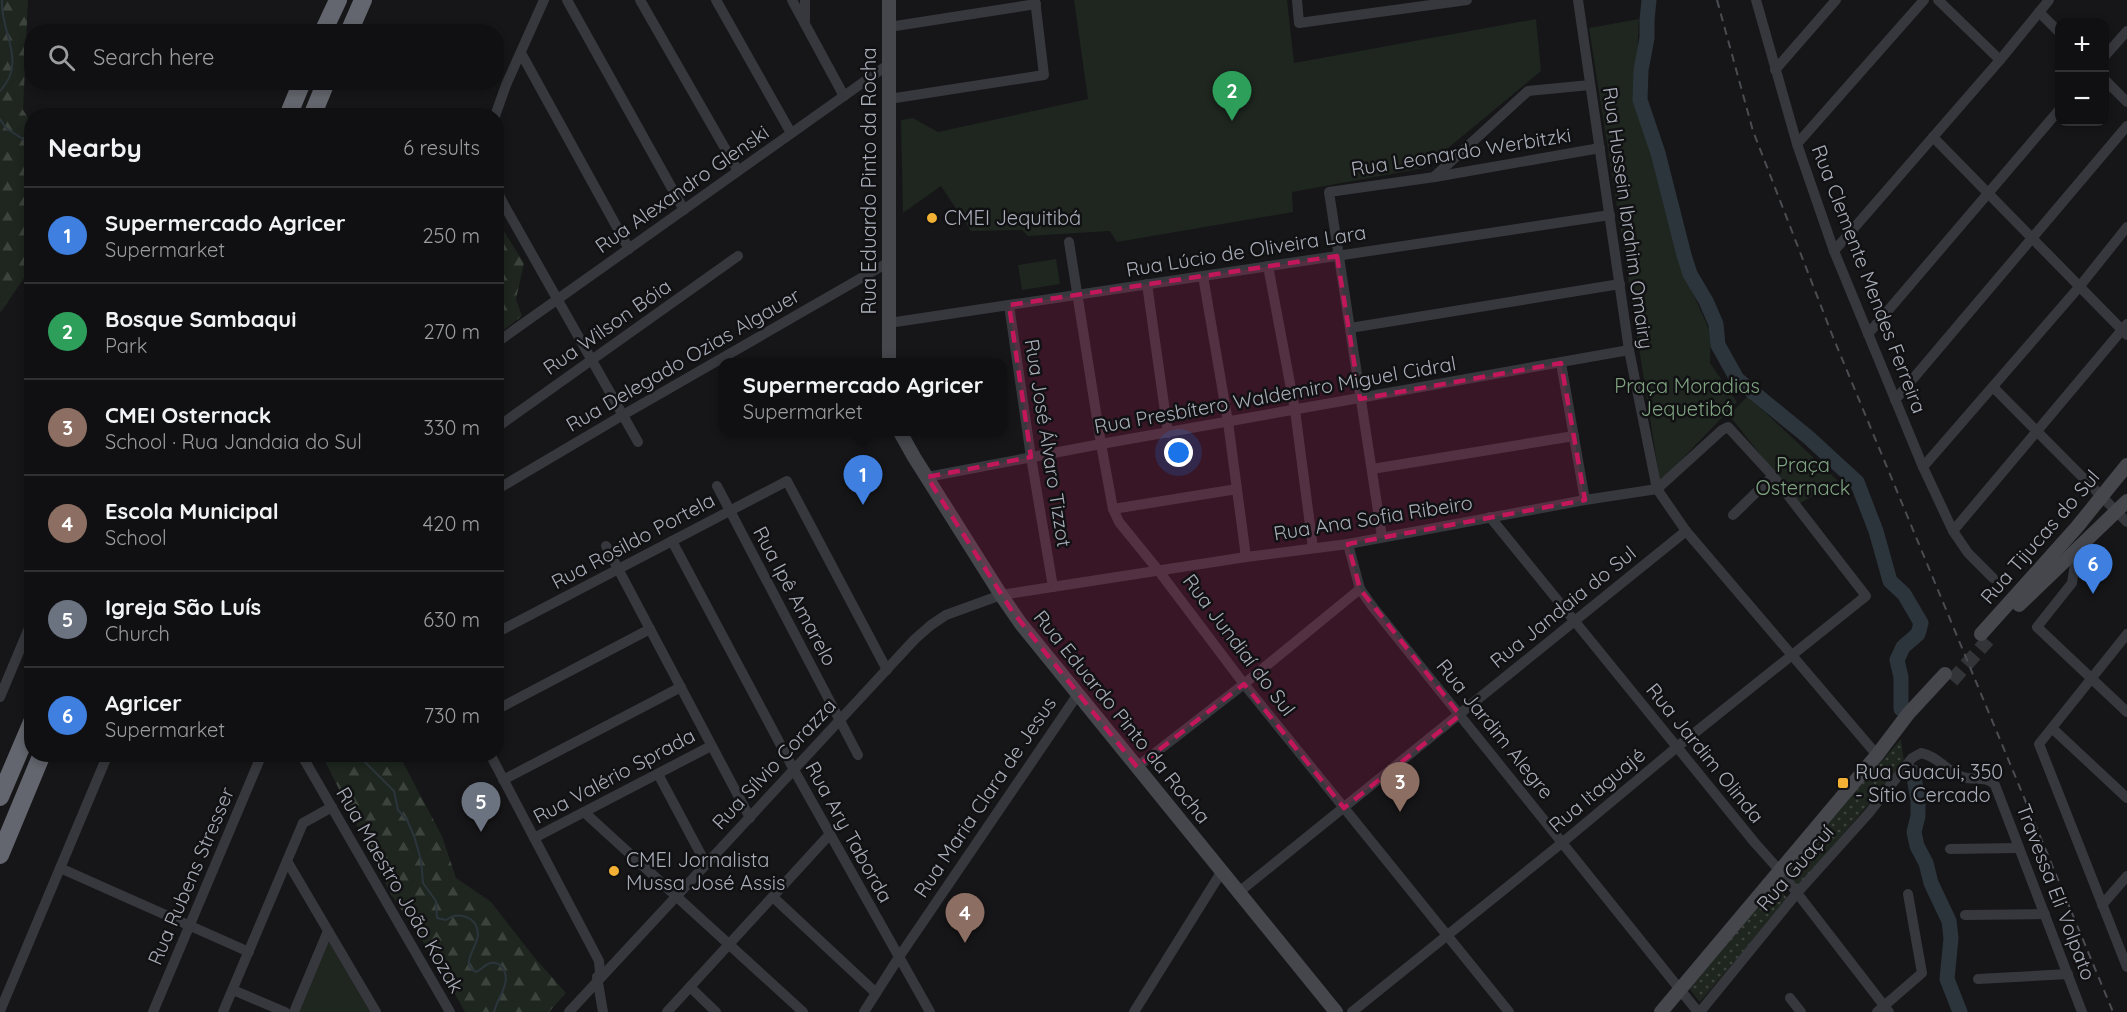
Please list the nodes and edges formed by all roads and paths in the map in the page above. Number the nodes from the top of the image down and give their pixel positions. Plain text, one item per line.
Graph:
1 (338, 0) edge
2 (363, 0) edge
3 (544, 0) edge
4 (567, 0) edge
5 (640, 0) edge
6 (716, 0) edge
7 (792, 0) edge
8 (805, 0) edge
9 (889, 0) edge
10 (1298, 0) edge
11 (1467, 0) edge
12 (1578, 0) edge
13 (1756, 0) edge
14 (1836, 0) edge
15 (1924, 0) edge
16 (1938, 0) edge
17 (2049, 0) edge
18 (1035, 2) edge
19 (2039, 12) junction
20 (327, 24) edge
21 (352, 24) edge
22 (805, 24) junction
23 (889, 27) junction
24 (2055, 28) edge
25 (2127, 31) edge
26 (2109, 51) edge
27 (521, 52) junction
28 (2000, 60) junction
29 (889, 64) junction
30 (1775, 70) junction
31 (2109, 84) edge
32 (1590, 85) junction
33 (299, 90) edge
34 (323, 90) edge
35 (844, 96) junction
36 (889, 99) junction
37 (2127, 102) edge
38 (291, 108) edge
39 (315, 108) edge
40 (498, 108) edge
41 (2055, 116) edge
42 (2127, 126) edge
43 (791, 133) junction
44 (1933, 137) junction
45 (1797, 144) junction
46 (1600, 148) junction
47 (738, 171) junction
48 (1435, 177) junction
49 (1988, 193) junction
50 (504, 203) edge
51 (684, 210) junction
52 (1610, 215) junction
53 (2127, 227) edge
54 (2032, 238) junction
55 (1069, 242) dead end
56 (629, 249) junction
57 (1834, 251) junction
58 (738, 256) dead end
59 (1337, 256) junction
60 (889, 262) junction
61 (1268, 266) junction
62 (1203, 276) junction
63 (1147, 284) junction
64 (1620, 284) junction
65 (2079, 286) junction
66 (1078, 294) junction
67 (558, 300) junction
68 (1009, 305) junction
69 (889, 323) junction
70 (1350, 327) junction
71 (2125, 329) edge
72 (1868, 334) junction
73 (504, 337) edge
74 (1629, 350) junction
75 (722, 358) edge
76 (889, 358) edge
77 (592, 360) junction
78 (719, 360) edge
79 (1561, 363) junction
80 (1993, 387) junction
81 (1360, 399) junction
82 (1895, 400) junction
83 (1295, 410) junction
84 (623, 415) junction
85 (504, 422) edge
86 (1228, 422) junction
87 (2036, 431) junction
88 (1168, 433) junction
89 (902, 436) edge
90 (1574, 436) junction
91 (638, 442) dead end
92 (1101, 444) junction
93 (1031, 457) junction
94 (2127, 465) edge
95 (1923, 467) junction
96 (1372, 469) junction
97 (1773, 476) junction
98 (927, 477) junction
99 (504, 485) edge
100 (717, 486) dead end
101 (1237, 489) junction
102 (1657, 489) junction
103 (2102, 497) junction
104 (1585, 500) junction
105 (2127, 501) edge
106 (1113, 509) junction
107 (730, 511) junction
108 (1733, 515) dead end
109 (1490, 517) junction
110 (2122, 518) edge
111 (1686, 531) junction
112 (1953, 531) junction
113 (1382, 537) junction
114 (672, 542) junction
115 (1348, 544) junction
116 (606, 546) dead end
117 (1313, 548) junction
118 (2077, 550) junction
119 (1246, 557) junction
120 (618, 570) junction
121 (1158, 570) junction
122 (1993, 578) dead end
123 (1053, 587) junction
124 (1360, 589) junction
125 (1001, 596) junction
126 (1575, 621) junction
127 (504, 629) edge
128 (650, 629) junction
129 (2127, 634) edge
130 (24, 640) edge
131 (1792, 655) junction
132 (887, 670) junction
133 (1948, 677) tunnel mouth
134 (2092, 678) junction
135 (1244, 684) junction
136 (681, 687) junction
137 (1078, 694) junction
138 (0, 697) edge
139 (504, 706) edge
140 (2127, 712) edge
141 (1460, 715) junction
142 (840, 721) junction
143 (2053, 729) junction
144 (24, 741) edge
145 (711, 746) junction
146 (1677, 747) junction
147 (858, 755) dead end
148 (1877, 755) junction
149 (39, 762) edge
150 (105, 762) edge
151 (259, 762) edge
152 (306, 762) edge
153 (494, 762) edge
154 (1137, 767) junction
155 (794, 770) junction
156 (658, 774) junction
157 (503, 780) junction
158 (1995, 785) joint
159 (0, 797) edge
160 (2127, 798) edge
161 (332, 807) junction
162 (1344, 808) junction
163 (584, 812) junction
164 (750, 818) junction
165 (830, 834) junction
166 (534, 838) junction
167 (1563, 842) junction
168 (2019, 848) junction
169 (1950, 849) dead end
170 (0, 855) edge
171 (287, 861) junction
172 (706, 864) junction
173 (60, 868) junction
174 (1222, 871) junction
175 (1780, 871) junction
176 (2127, 876) edge
177 (1239, 892) junction
178 (1797, 893) junction
179 (1908, 894) dead end
180 (676, 897) junction
181 (773, 897) junction
182 (2102, 905) junction
183 (2044, 914) junction
184 (1965, 915) dead end
185 (190, 926) junction
186 (328, 931) junction
187 (1446, 934) junction
188 (729, 945) junction
189 (249, 952) junction
190 (899, 957) junction
191 (2127, 967) edge
192 (2068, 974) junction
193 (1978, 979) dead end
194 (598, 981) junction
195 (690, 987) junction
196 (233, 990) junction
197 (1680, 990) junction
198 (876, 993) junction
199 (1790, 998) dead end
200 (1884, 1010) edge
201 (0, 1011) edge
202 (153, 1012) edge
203 (223, 1012) edge
204 (285, 1012) edge
205 (294, 1012) edge
206 (376, 1012) edge
207 (450, 1012) edge
208 (569, 1012) edge
209 (603, 1012) edge
210 (667, 1012) edge
211 (716, 1012) edge
212 (803, 1012) edge
213 (864, 1012) edge
214 (930, 1012) edge
215 (1134, 1012) edge
216 (1336, 1012) edge
217 (1352, 1012) edge
218 (1509, 1012) edge
219 (1661, 1012) edge
220 (1699, 1012) edge
221 (1801, 1012) edge
222 (2082, 1012) edge

1 - 20 highway
2 - 21 highway
3 - 27 street
4 - 51 street
5 - 47 street
6 - 43 street
7 - 22 street
8 - 22 street
9 - 23 main road, Rua Eduardo Pinto da Rocha
10 - 11 street
12 - 32 street, Rua Hussein Ibrahim Omairy
13 - 30 street, Rua Clemente Mendes Ferreira
14 - 30 street
15 - 45 street
16 - 28 street
17 - 19 street
18 - 23 street
18 - 36 street
19 - 24 street
19 - 28 street
22 - 35 street
23 - 29 main road, Rua Eduardo Pinto da Rocha
25 - 26 street
27 - 40 street
27 - 56 street
28 - 44 street
29 - 35 street, Rua Alexandro Glenski
29 - 36 main road, Rua Eduardo Pinto da Rocha
30 - 45 street, Rua Clemente Mendes Ferreira
31 - 37 street
32 - 46 street, Rua Hussein Ibrahim Omairy
32 - 48 street
33 - 38 highway
34 - 39 highway
35 - 43 street, Rua Alexandro Glenski
36 - 60 main road, Rua Eduardo Pinto da Rocha
41 - 49 street
42 - 54 street
43 - 47 street, Rua Alexandro Glenski
44 - 49 street
44 - 57 street
45 - 57 street, Rua Clemente Mendes Ferreira
46 - 48 street, Rua Leonardo Werbitzki
46 - 52 street, Rua Hussein Ibrahim Omairy
47 - 51 street, Rua Alexandro Glenski
48 - 59 street, Rua Leonardo Werbitzki
49 - 54 street
49 - 72 street
50 - 67 street
51 - 56 street, Rua Alexandro Glenski
52 - 59 street, Rua Lúcio de Oliveira Lara
52 - 64 street, Rua Hussein Ibrahim Omairy
53 - 65 street
54 - 65 street
54 - 82 street
55 - 66 street, Rua Jundiaí do Sul
56 - 67 street, Rua Alexandro Glenski
57 - 72 street, Rua Clemente Mendes Ferreira
58 - 77 street, Rua Wilson Bóia
59 - 61 street, Rua Lúcio de Oliveira Lara
59 - 70 street
60 - 69 main road, Rua Eduardo Pinto da Rocha
60 - 75 street, Rua Delegado Ozias Algauer
61 - 62 street, Rua Lúcio de Oliveira Lara
61 - 83 street
62 - 63 street, Rua Lúcio de Oliveira Lara
62 - 86 street
63 - 66 street, Rua Lúcio de Oliveira Lara
63 - 88 street
64 - 70 street
64 - 74 street, Rua Hussein Ibrahim Omairy
65 - 71 street
65 - 80 street
66 - 68 street, Rua Lúcio de Oliveira Lara
66 - 92 street, Rua Jundiaí do Sul
67 - 73 street, Rua Alexandro Glenski
67 - 77 street
68 - 69 street, Rua Lúcio de Oliveira Lara
68 - 93 street, Rua José Álvaro Tizzot
69 - 76 main road, Rua Eduardo Pinto da Rocha
70 - 81 street
71 - 87 street
72 - 82 street, Rua Clemente Mendes Ferreira
74 - 79 street, Rua Presbítero Waldemiro Miguel Cidral
74 - 102 street, Rua Hussein Ibrahim Omairy
77 - 84 street
77 - 85 street, Rua Wilson Bóia
78 - 84 street, Rua Delegado Ozias Algauer
79 - 81 street, Rua Presbítero Waldemiro Miguel Cidral
79 - 90 street
80 - 87 street
80 - 95 street
81 - 83 street, Rua Presbítero Waldemiro Miguel Cidral
81 - 96 street
82 - 95 street, Rua Clemente Mendes Ferreira
83 - 86 street, Rua Presbítero Waldemiro Miguel Cidral
83 - 117 street
84 - 91 street
84 - 99 street, Rua Delegado Ozias Algauer
86 - 88 street, Rua Presbítero Waldemiro Miguel Cidral
86 - 101 street
87 - 103 street
87 - 112 street
88 - 92 street, Rua Presbítero Waldemiro Miguel Cidral
89 - 98 main road, Rua Eduardo Pinto da Rocha
90 - 96 street
90 - 104 street
92 - 93 street, Rua Presbítero Waldemiro Miguel Cidral
92 - 106 street, Rua Jundiaí do Sul
93 - 98 street, Rua Presbítero Waldemiro Miguel Cidral
93 - 123 street, Rua José Álvaro Tizzot
94 - 103 main road, Rua Tijucas do Sul
95 - 112 street, Rua Clemente Mendes Ferreira
96 - 113 street
97 - 102 street
97 - 108 street
97 - 131 street, Rua Itaguajé
98 - 125 main road, Rua Eduardo Pinto da Rocha
100 - 107 street, Rua Ipê Amarelo
101 - 106 street
101 - 119 street
102 - 104 street, Rua Ana Sofia Ribeiro
102 - 111 street, Rua Hussein Ibrahim Omairy
103 - 110 street
103 - 118 main road, Rua Tijucas do Sul
104 - 109 street, Rua Ana Sofia Ribeiro
105 - 110 main road, Rua Tijucas do Sul
106 - 121 street, Rua Jundiaí do Sul
107 - 114 street, Rua Rosildo Portela
107 - 132 street, Rua Rosildo Portela
107 - 142 street, Rua Ipê Amarelo
109 - 113 street, Rua Ana Sofia Ribeiro
109 - 126 street, Rua Jardim Olinda
110 - 118 main road, Rua Tijucas do Sul
111 - 126 street, Rua Jandaia do Sul
111 - 131 street, Rua Hussein Ibrahim Omairy
112 - 122 street, Rua Clemente Mendes Ferreira
113 - 115 street, Rua Ana Sofia Ribeiro
114 - 120 street, Rua Rosildo Portela
114 - 155 street, Rua Ary Taborda
115 - 117 street, Rua Ana Sofia Ribeiro
115 - 124 street, Rua Jardim Alegre
116 - 120 street
117 - 119 street, Rua Ana Sofia Ribeiro
118 - 134 street
119 - 121 street, Rua Ana Sofia Ribeiro
120 - 127 street, Rua Rosildo Portela
120 - 128 street
121 - 123 street, Rua Ana Sofia Ribeiro
121 - 135 street, Rua Jundiaí do Sul
123 - 125 street, Rua Ana Sofia Ribeiro
124 - 135 street
124 - 141 street, Rua Jardim Alegre
125 - 132 street, Rua Sílvio Corazza
125 - 137 main road, Rua Eduardo Pinto da Rocha
126 - 141 street, Rua Jandaia do Sul
126 - 146 street, Rua Jardim Olinda
128 - 136 street
128 - 139 street
129 - 134 street
130 - 138 street
131 - 146 street, Rua Itaguajé
131 - 148 street, Rua Hussein Ibrahim Omairy
132 - 142 street, Rua Sílvio Corazza
133 - 148 main road, Rua Guaçuí
134 - 140 street
134 - 143 street
135 - 154 street
135 - 162 street, Rua Jundiaí do Sul
136 - 145 street
136 - 157 street
137 - 154 main road, Rua Eduardo Pinto da Rocha
137 - 190 street, Rua Maria Clara de Jesus
141 - 162 street, Rua Jandaia do Sul
141 - 167 street, Rua Jardim Alegre
142 - 147 street, Rua Ipê Amarelo
142 - 155 street, Rua Sílvio Corazza
143 - 160 street
143 - 182 street
144 - 159 highway
145 - 156 street, Rua Valério Sprada
145 - 164 street
146 - 167 street, Rua Itaguajé
146 - 175 street, Rua Jardim Olinda
148 - 175 main road, Rua Guaçuí
149 - 170 highway
150 - 173 street
151 - 185 street, Rua Rubens Stresser
152 - 161 street, Rua Maestro João Kozak
153 - 157 street
154 - 174 main road, Rua Eduardo Pinto da Rocha
155 - 164 street, Rua Sílvio Corazza
155 - 165 street, Rua Ary Taborda
156 - 163 street, Rua Valério Sprada
156 - 172 street
157 - 166 street
158 - 168 street, Travessa Eli Volpato
158 - 178 street, Rua Guaçuí
161 - 171 street
161 - 207 street, Rua Maestro João Kozak
162 - 177 street, Rua Jandaia do Sul
162 - 187 street, Rua Jundiaí do Sul
163 - 166 street, Rua Valério Sprada
163 - 180 street
164 - 172 street, Rua Sílvio Corazza
165 - 181 street
165 - 190 street, Rua Ary Taborda
166 - 194 street
167 - 187 street, Rua Itaguajé
167 - 197 street, Rua Jardim Alegre
168 - 169 street
168 - 183 street, Travessa Eli Volpato
171 - 186 street
171 - 189 street
172 - 180 street, Rua Sílvio Corazza
173 - 185 street
173 - 201 street
174 - 177 main road, Rua Eduardo Pinto da Rocha
174 - 215 street
175 - 178 street, Rua Jardim Olinda
175 - 197 main road, Rua Guaçuí
176 - 182 street
177 - 216 main road, Rua Eduardo Pinto da Rocha
178 - 200 street, Rua Jardim Olinda
178 - 220 street, Rua Guaçuí
179 - 200 street
180 - 188 street
180 - 194 street, Rua Sílvio Corazza
181 - 188 street
181 - 198 street
182 - 191 street
183 - 184 street
183 - 192 street, Travessa Eli Volpato
185 - 189 street
185 - 202 street, Rua Rubens Stresser
186 - 205 street
186 - 206 street
187 - 217 street, Rua Itaguajé
187 - 218 street, Rua Jundiaí do Sul
188 - 195 street
188 - 212 street
189 - 196 street
190 - 198 street, Rua Maria Clara de Jesus
190 - 214 street, Rua Ary Taborda
192 - 193 street
192 - 222 street, Travessa Eli Volpato
194 - 208 street, Rua Sílvio Corazza
194 - 209 street
195 - 210 street
195 - 211 street
196 - 203 street
196 - 204 street
197 - 219 main road, Rua Guaçuí
197 - 220 street, Rua Jardim Alegre
198 - 213 street, Rua Maria Clara de Jesus
199 - 221 street

